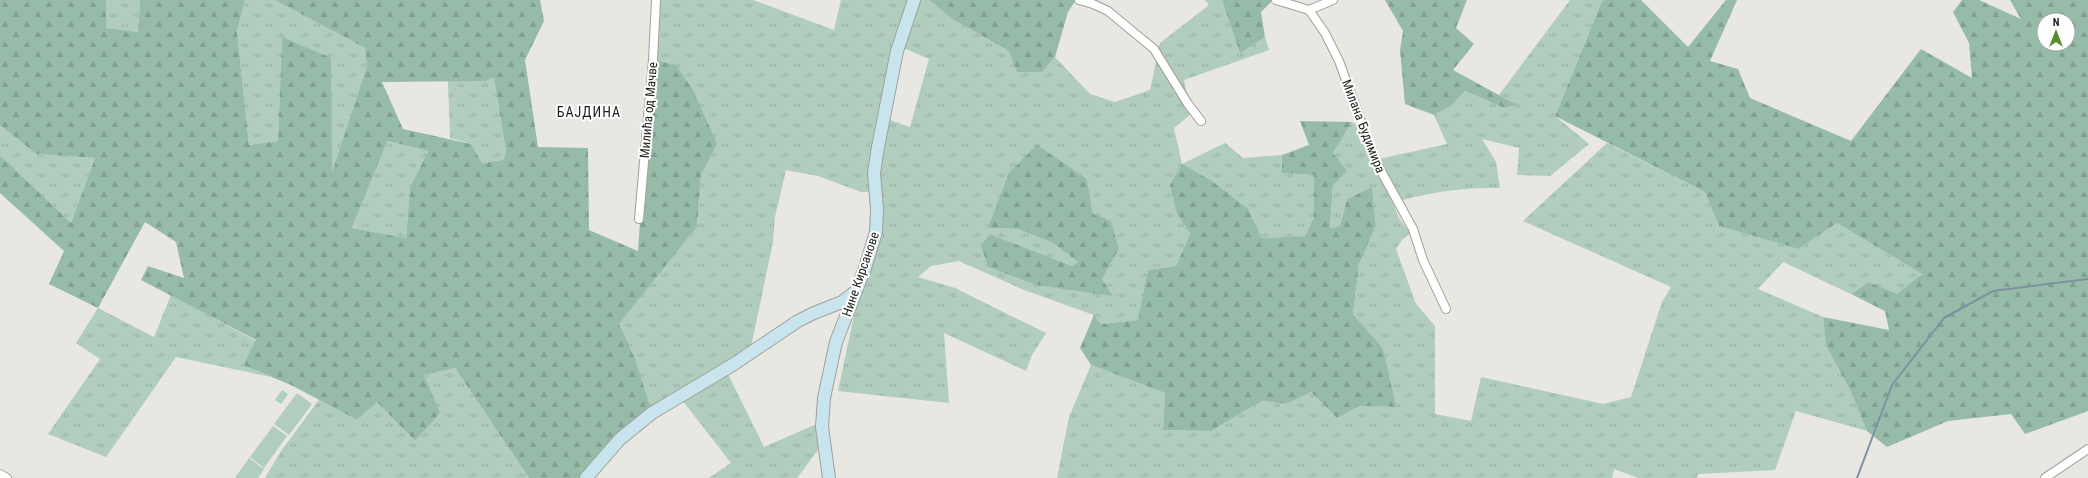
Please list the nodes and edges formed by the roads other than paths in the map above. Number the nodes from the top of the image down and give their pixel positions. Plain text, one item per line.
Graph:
1 (656, 0) edge
2 (914, 0) edge
3 (1079, 0) edge
4 (1276, 0) edge
5 (1333, 0) edge
6 (1309, 10) junction
7 (1201, 121) dead end
8 (639, 219) dead end
9 (858, 288) junction
10 (1446, 309) dead end
11 (2088, 449) edge
12 (0, 474) edge
13 (7, 478) edge
14 (586, 478) edge
15 (829, 478) edge
16 (2045, 478) edge

1 - 8 street, Милића од Мачве
2 - 9 street, Нине Кирсанове
3 - 7 street
4 - 6 street
5 - 6 street
6 - 10 street, Милана Будимира
9 - 14 street
9 - 15 street, Нине Кирсанове
11 - 16 street
12 - 13 street

